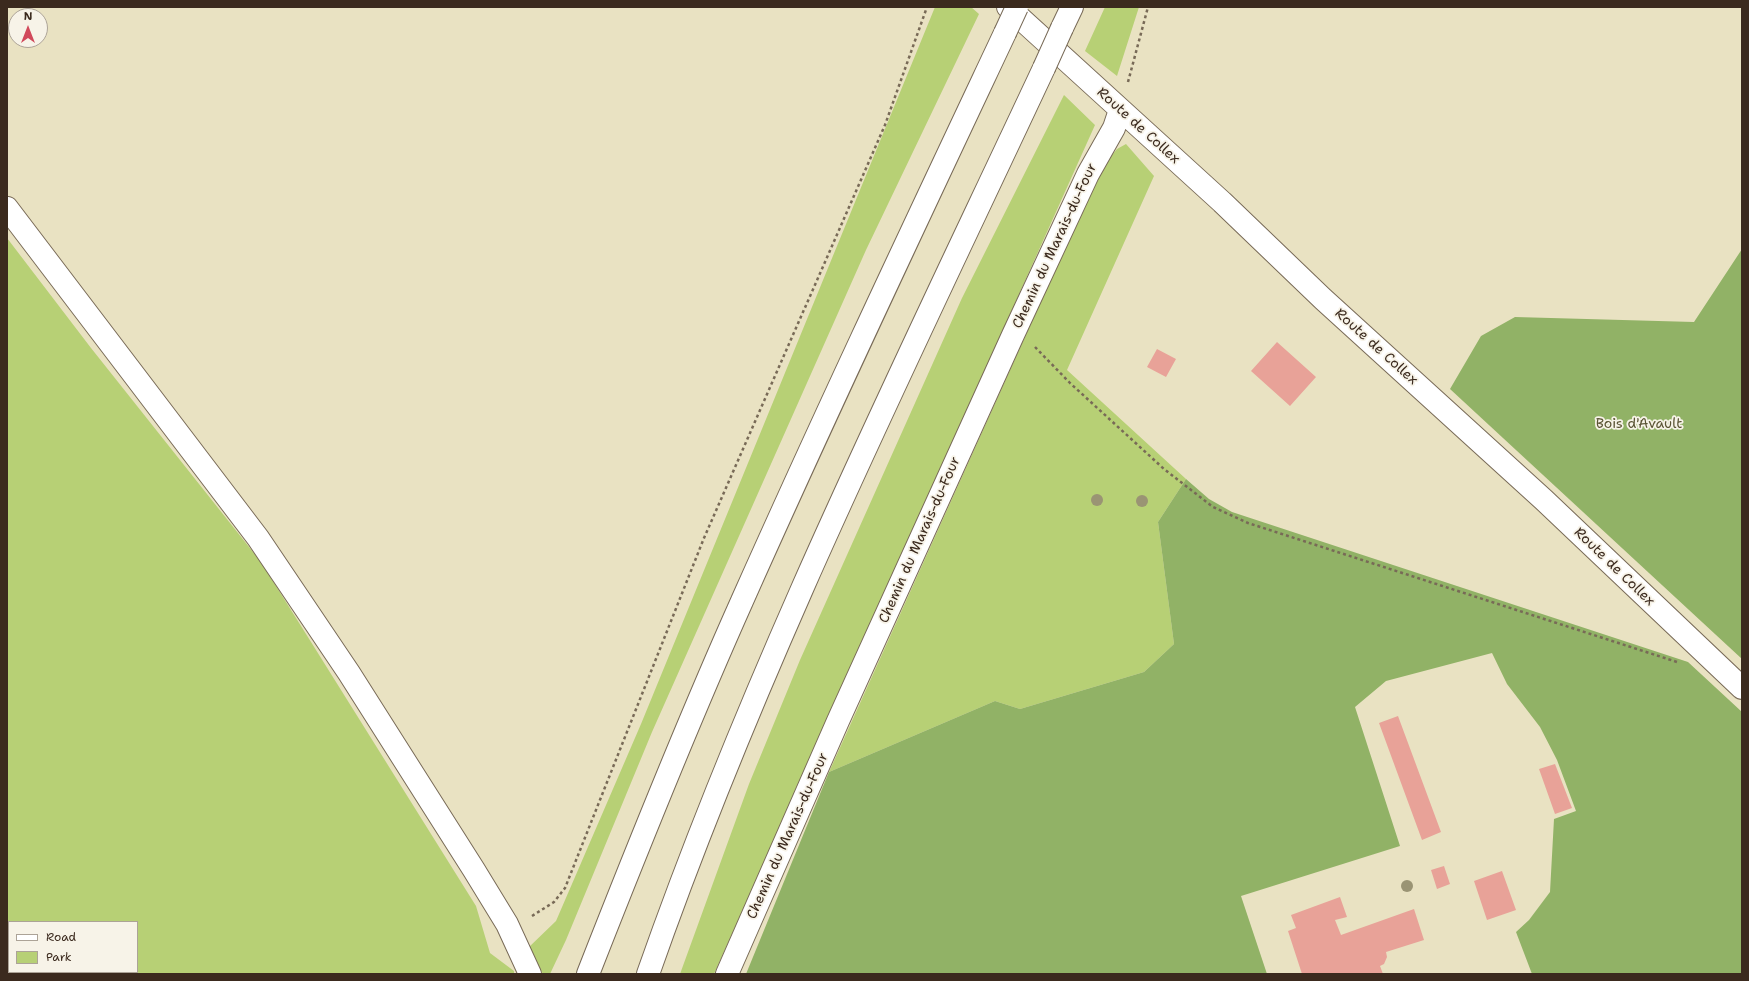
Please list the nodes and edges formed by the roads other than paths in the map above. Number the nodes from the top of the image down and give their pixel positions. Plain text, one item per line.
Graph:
1 (1008, 7) edge
2 (1017, 7) edge
3 (1072, 7) edge
4 (1120, 110) junction
5 (7, 208) edge
6 (1742, 688) edge
7 (530, 974) edge
8 (588, 974) edge
9 (648, 974) edge
10 (727, 974) edge

1 - 4 main road, Route de Collex
2 - 8 main road, bridge
3 - 9 main road, bridge
4 - 6 main road, Route de Collex
4 - 10 main road, Chemin du Marais-du-Four
5 - 7 main road

